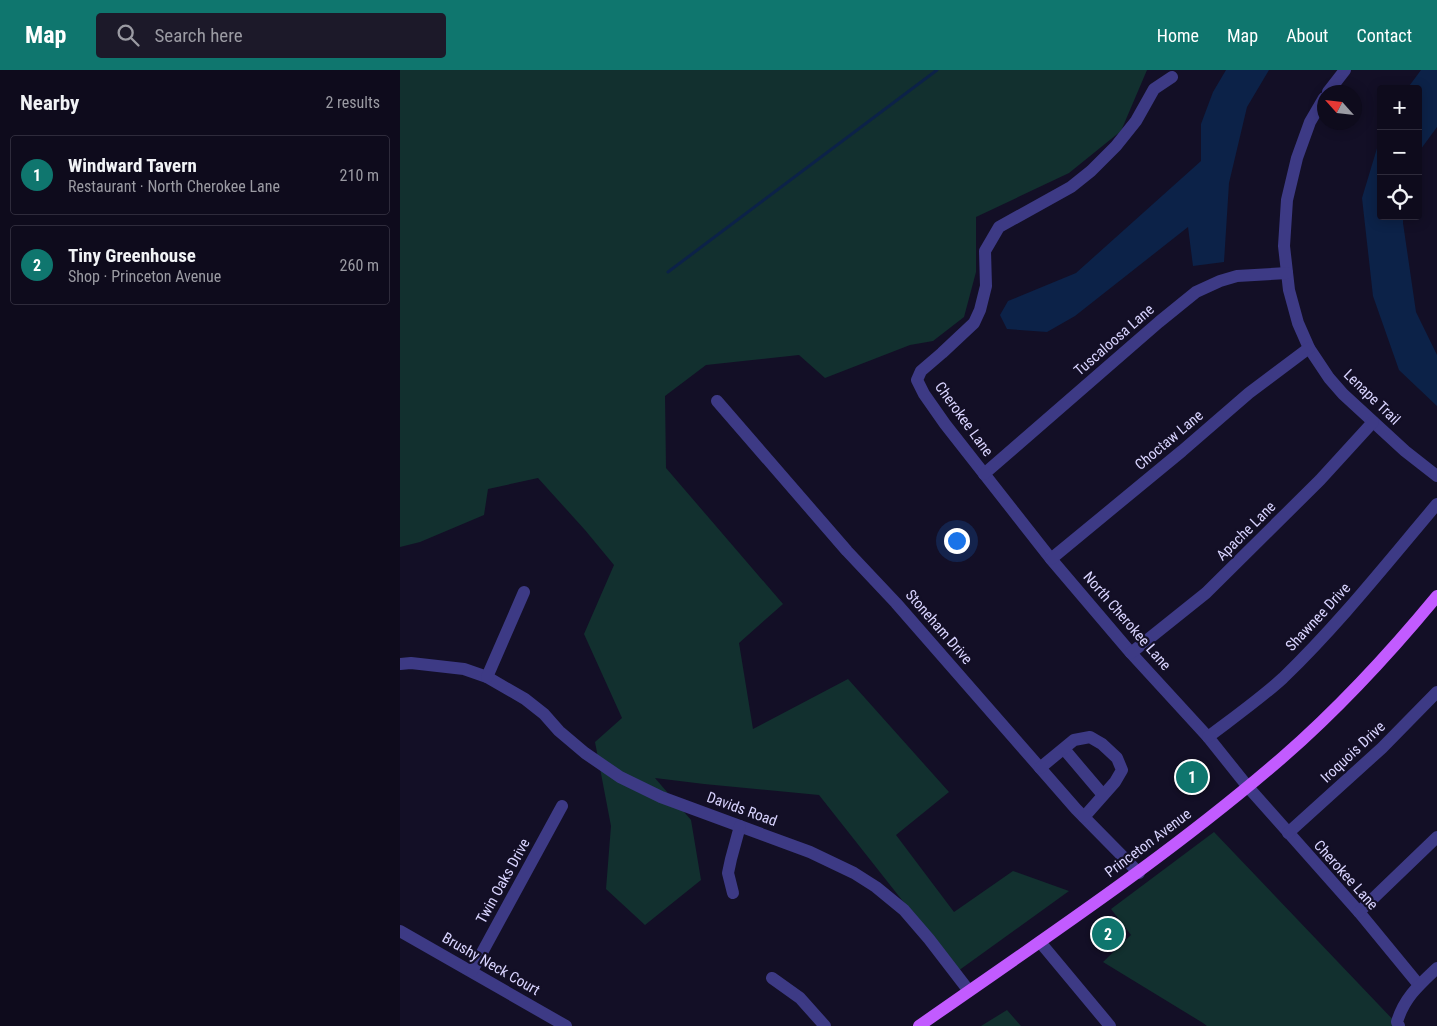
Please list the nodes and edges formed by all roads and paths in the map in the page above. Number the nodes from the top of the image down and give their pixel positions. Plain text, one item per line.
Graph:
1 (1345, 70) edge
2 (1172, 77) dead end
3 (1333, 85) edge
4 (1317, 110) edge
5 (1287, 273) junction
6 (1309, 348) junction
7 (717, 401) dead end
8 (1373, 422) junction
9 (984, 474) junction
10 (1437, 476) edge
11 (1437, 504) edge
12 (1051, 559) junction
13 (524, 592) dead end
14 (1437, 596) edge
15 (1131, 653) junction
16 (400, 664) edge
17 (487, 678) junction
18 (1437, 692) edge
19 (1208, 737) junction
20 (1064, 749) junction
21 (1040, 768) junction
22 (1248, 787) junction
23 (1104, 795) junction
24 (562, 806) dead end
25 (1084, 817) junction
26 (740, 826) junction
27 (1288, 833) junction
28 (1437, 837) edge
29 (1139, 873) junction
30 (733, 893) dead end
31 (1359, 912) junction
32 (400, 931) edge
33 (1040, 942) junction
34 (1437, 968) edge
35 (472, 971) junction
36 (772, 978) dead end
37 (1419, 985) junction
38 (968, 991) junction
39 (1398, 1024) edge
40 (566, 1026) edge
41 (825, 1026) edge
42 (919, 1026) edge
43 (1110, 1026) edge

1 - 3 street
2 - 9 street, Cherokee Lane
4 - 5 street, Lenape Trail
5 - 6 street, Lenape Trail
5 - 9 street, Tuscaloosa Lane
6 - 8 street, Lenape Trail
6 - 12 street, Choctaw Lane
7 - 21 street, Stoneham Drive
8 - 10 street, Lenape Trail
8 - 15 street, Apache Lane
9 - 12 street, North Cherokee Lane
11 - 19 street, Shawnee Drive
12 - 15 street, North Cherokee Lane
13 - 17 street
14 - 22 main road, Princeton Avenue
15 - 19 street, North Cherokee Lane
16 - 17 street
17 - 26 street, Davids Road
18 - 27 street, Iroquois Drive
19 - 22 street, North Cherokee Lane
20 - 21 street
20 - 23 street
20 - 23 street
21 - 25 street, Stoneham Drive
22 - 27 street, Cherokee Lane
22 - 29 main road, Princeton Avenue
23 - 25 street
24 - 35 street, Twin Oaks Drive
25 - 29 street, Stoneham Drive
26 - 30 street
26 - 38 street, Davids Road
27 - 31 street, Cherokee Lane
28 - 31 street
29 - 33 main road, Princeton Avenue
31 - 37 street, Cherokee Lane
32 - 35 street, Brushy Neck Court
33 - 38 main road, Princeton Avenue
33 - 43 street
34 - 37 street
35 - 40 street, Brushy Neck Court
36 - 41 street
37 - 39 street
38 - 42 main road, Princeton Avenue

